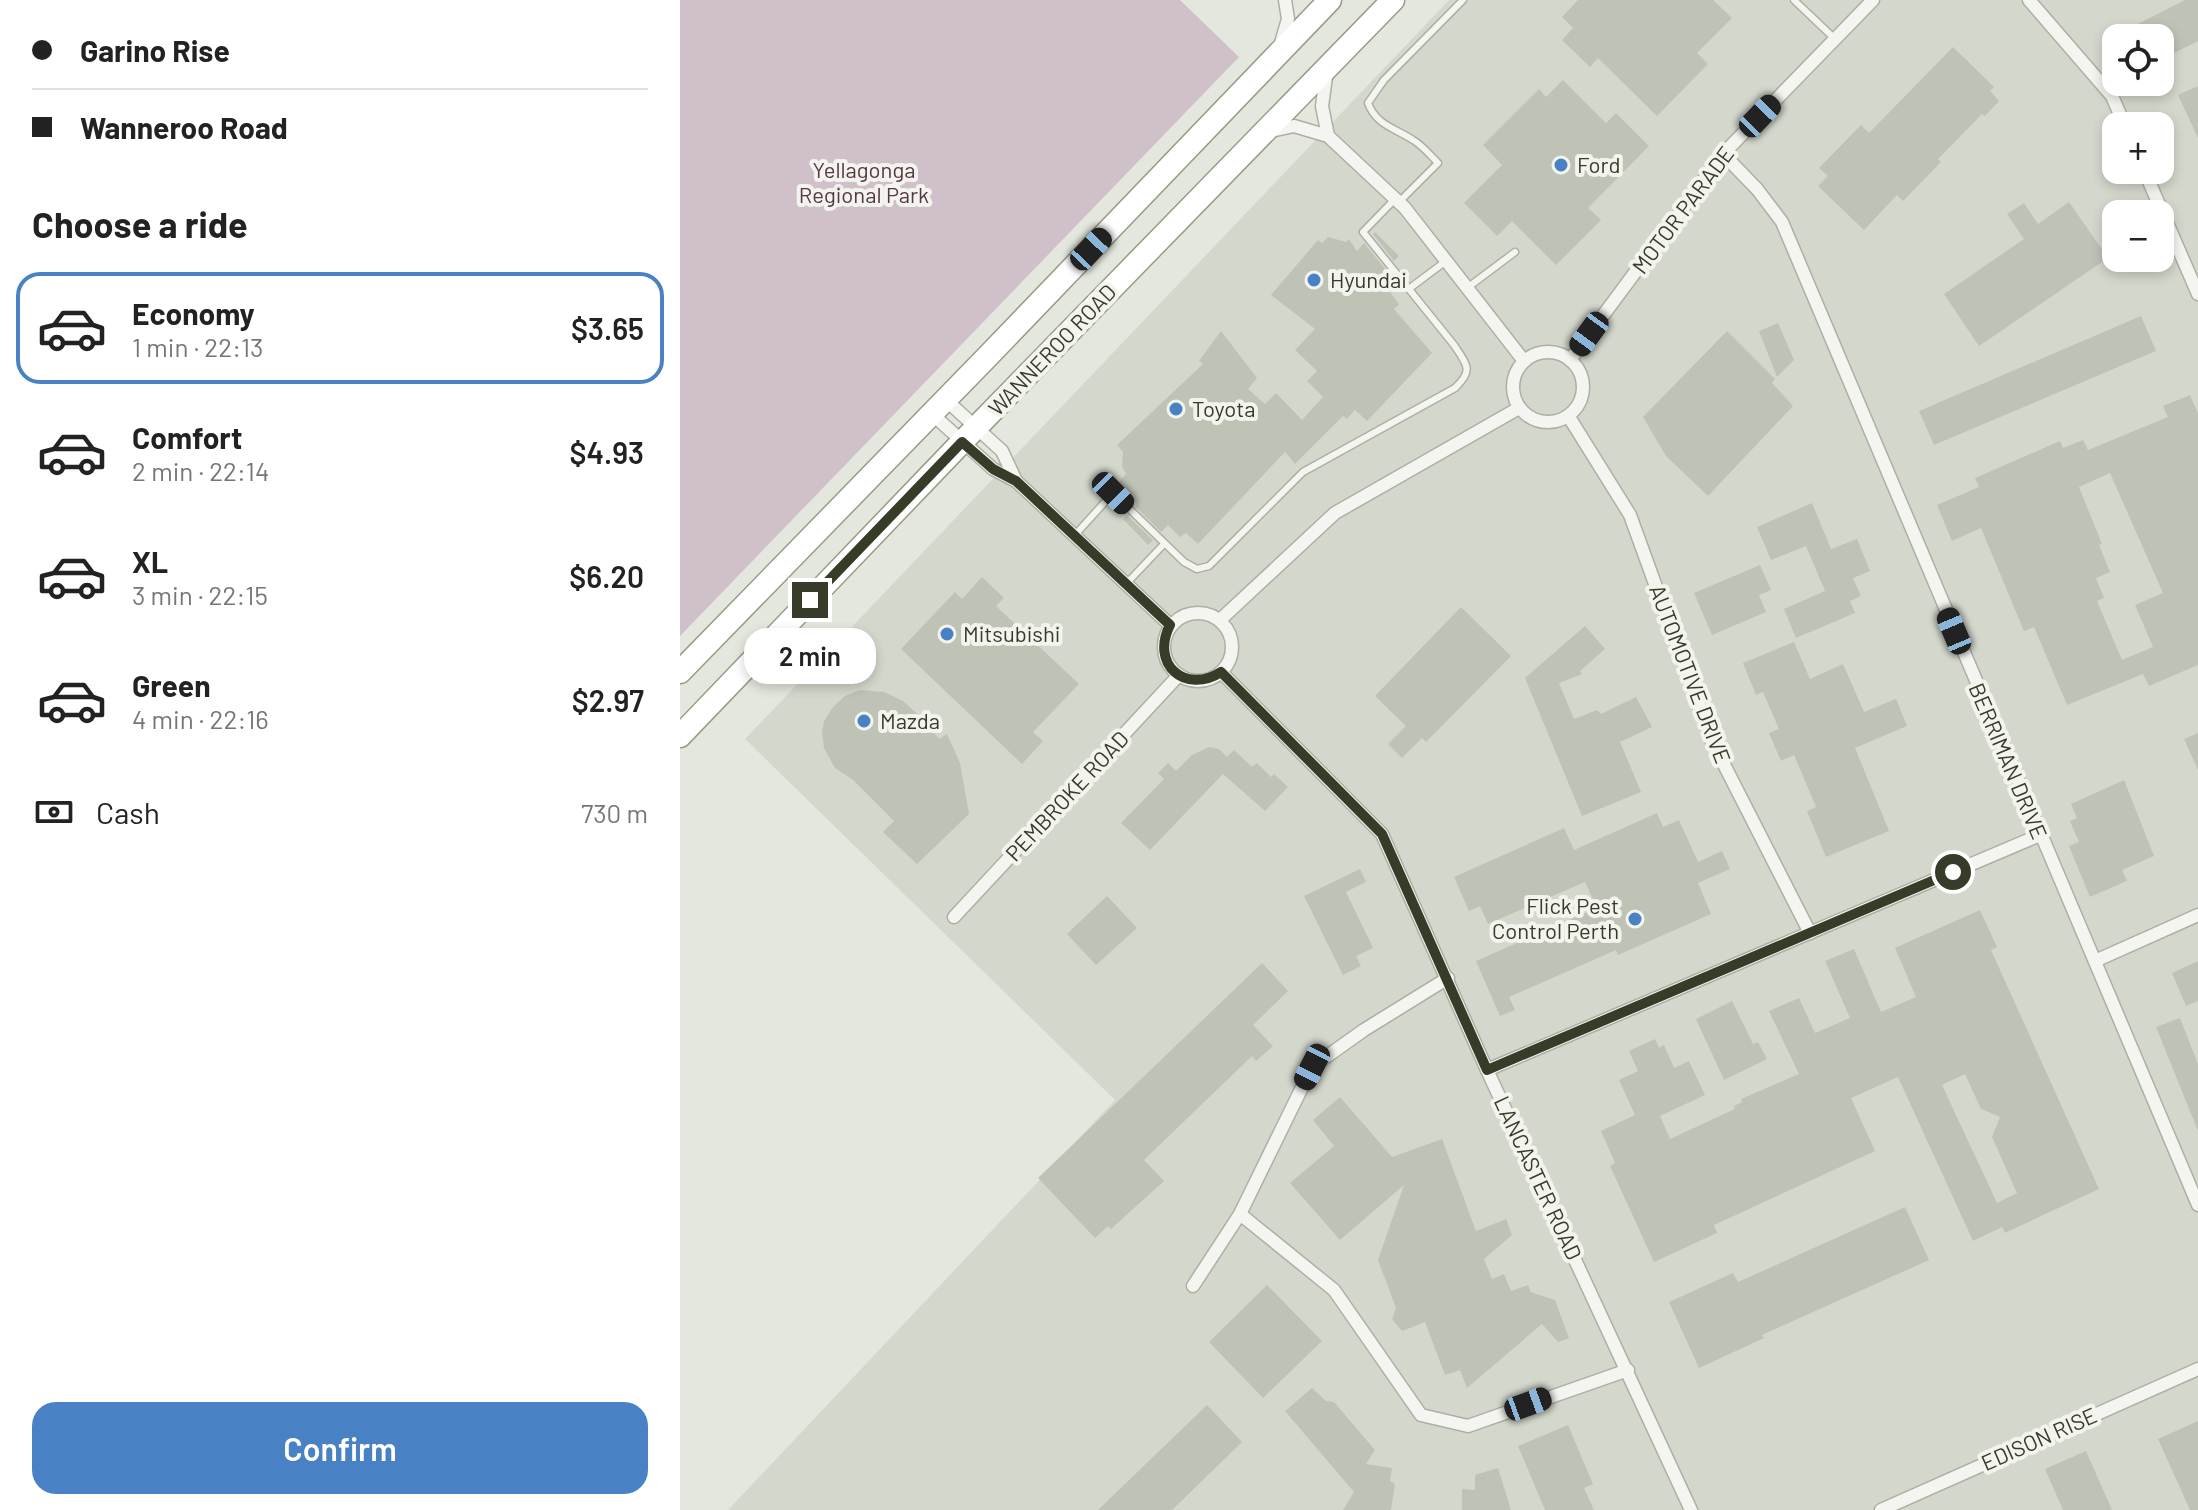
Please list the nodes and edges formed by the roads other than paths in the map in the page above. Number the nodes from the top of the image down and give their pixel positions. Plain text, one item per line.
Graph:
1 (1285, 0) edge
2 (1330, 0) edge
3 (1393, 0) edge
4 (1463, 0) edge
5 (1794, 0) edge
6 (1873, 0) edge
7 (2029, 0) edge
8 (1835, 39) junction
9 (1277, 54) junction
10 (1328, 67) junction
11 (2119, 112) edge
12 (1264, 133) junction
13 (1328, 136) junction
14 (1723, 154) junction
15 (2150, 184) edge
16 (1397, 200) junction
17 (1515, 252) dead end
18 (1446, 261) junction
19 (1410, 288) junction
20 (1467, 288) junction
21 (2198, 294) edge
22 (1570, 360) junction
23 (1524, 361) junction
24 (939, 407) junction
25 (1519, 408) junction
26 (1569, 417) junction
27 (969, 435) junction
28 (1016, 481) junction
29 (1074, 536) junction
30 (1164, 544) junction
31 (1126, 584) junction
32 (1220, 620) junction
33 (1170, 625) junction
34 (680, 672) edge
35 (1221, 672) junction
36 (1179, 675) junction
37 (680, 736) edge
38 (2040, 835) junction
39 (2198, 915) edge
40 (954, 917) dead end
41 (1810, 933) junction
42 (2095, 961) junction
43 (1448, 978) junction
44 (1487, 1070) junction
45 (2198, 1205) edge
46 (1240, 1214) junction
47 (1193, 1286) dead end
48 (2198, 1369) edge
49 (1628, 1370) junction
50 (1691, 1510) edge
51 (1881, 1510) edge

1 - 9 street
2 - 9 highway, WANNEROO ROAD
3 - 10 highway, WANNEROO ROAD
4 - 16 lane
5 - 8 lane
6 - 8 street, MOTOR PARADE
7 - 11 street
8 - 14 street, MOTOR PARADE
9 - 24 highway, WANNEROO ROAD
10 - 12 highway, WANNEROO ROAD
10 - 13 street
12 - 13 street
12 - 27 highway, WANNEROO ROAD
13 - 16 street
14 - 22 street, MOTOR PARADE
14 - 38 street, BERRIMAN DRIVE
15 - 21 street
16 - 18 street
16 - 19 lane
17 - 20 lane
18 - 19 lane
18 - 20 street
19 - 30 lane
20 - 23 street
22 - 23 street
22 - 26 street
23 - 25 street
24 - 27 street
24 - 27 street
24 - 34 highway, WANNEROO ROAD
25 - 26 street
25 - 32 street
26 - 41 street, AUTOMOTIVE DRIVE
27 - 28 street
27 - 28 street
27 - 37 highway, WANNEROO ROAD
28 - 29 street
29 - 30 lane
29 - 31 street
30 - 31 lane
31 - 33 street
32 - 33 street
32 - 35 street
33 - 36 street
35 - 36 street
35 - 43 street, LANCASTER ROAD
36 - 40 street, PEMBROKE ROAD
38 - 41 street
38 - 42 street, BERRIMAN DRIVE
39 - 42 street
41 - 44 street
42 - 45 street, BERRIMAN DRIVE
43 - 44 street, LANCASTER ROAD
43 - 46 street
44 - 49 street, LANCASTER ROAD
46 - 47 street
46 - 49 street
48 - 51 street, EDISON RISE
49 - 50 street, LANCASTER ROAD

